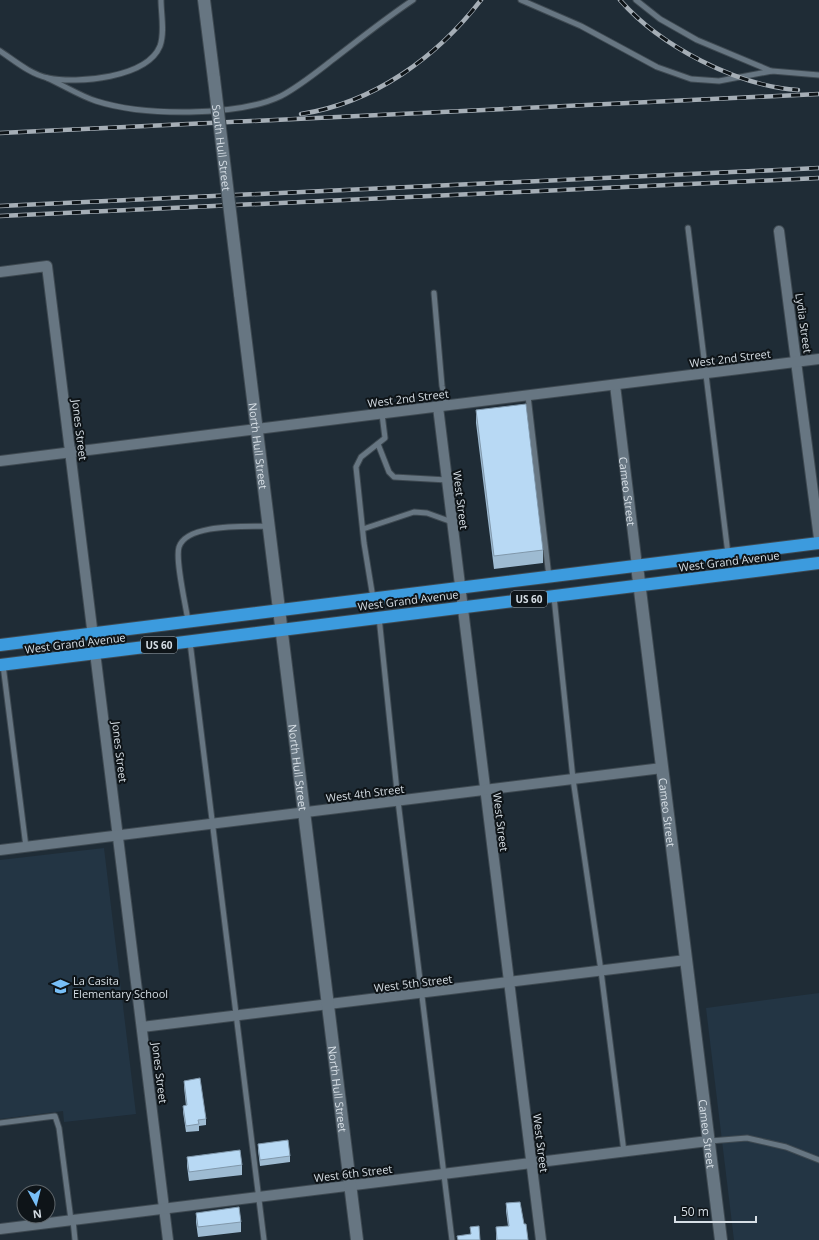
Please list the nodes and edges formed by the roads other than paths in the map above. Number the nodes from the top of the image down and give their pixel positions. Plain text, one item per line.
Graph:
1 (161, 0) edge
2 (204, 0) edge
3 (413, 0) edge
4 (521, 0) edge
5 (636, 0) edge
6 (0, 51) edge
7 (772, 71) junction
8 (819, 75) edge
9 (47, 78) junction
10 (688, 228) dead end
11 (779, 231) dead end
12 (0, 272) edge
13 (434, 293) dead end
14 (240, 294) joint
15 (819, 360) edge
16 (797, 362) junction
17 (706, 374) junction
18 (615, 385) junction
19 (528, 396) junction
20 (442, 406) junction
21 (382, 414) junction
22 (257, 429) junction
23 (378, 444) junction
24 (70, 452) junction
25 (0, 461) edge
26 (447, 480) junction
27 (452, 522) junction
28 (269, 526) junction
29 (363, 529) junction
30 (819, 538) edge
31 (819, 543) edge
32 (728, 554) junction
33 (819, 563) edge
34 (637, 566) junction
35 (549, 577) junction
36 (639, 585) junction
37 (460, 589) junction
38 (554, 596) junction
39 (374, 599) junction
40 (462, 607) junction
41 (279, 611) junction
42 (379, 617) junction
43 (188, 622) junction
44 (282, 630) junction
45 (93, 633) junction
46 (190, 641) junction
47 (0, 642) edge
48 (95, 653) junction
49 (2, 665) edge
50 (662, 768) junction
51 (573, 779) junction
52 (485, 790) junction
53 (398, 801) junction
54 (304, 813) junction
55 (211, 824) junction
56 (118, 836) junction
57 (26, 847) junction
58 (0, 850) edge
59 (686, 960) junction
60 (601, 971) junction
61 (509, 983) junction
62 (421, 994) junction
63 (328, 1005) junction
64 (236, 1016) junction
65 (142, 1027) junction
66 (0, 1123) edge
67 (708, 1141) junction
68 (624, 1152) junction
69 (819, 1160) edge
70 (532, 1163) junction
71 (443, 1174) junction
72 (351, 1186) junction
73 (258, 1197) junction
74 (164, 1209) junction
75 (72, 1220) junction
76 (0, 1229) edge
77 (75, 1240) edge
78 (168, 1240) edge
79 (264, 1240) edge
80 (358, 1240) edge
81 (452, 1240) edge
82 (541, 1240) edge
83 (721, 1240) edge

1 - 9 lane
2 - 14 main road, South Hull Street, bridge
3 - 9 lane
4 - 7 lane
5 - 7 lane
6 - 9 lane
7 - 8 lane
10 - 17 lane
11 - 16 street, Lydia Street
12 - 24 street, Jones Street
13 - 20 lane
14 - 22 main road, North Hull Street
15 - 16 street, West 2nd Street
16 - 17 street, West 2nd Street
16 - 30 street, Lydia Street
17 - 18 street, West 2nd Street
17 - 32 lane
18 - 19 street, West 2nd Street
18 - 34 street, Cameo Street
19 - 20 street, West 2nd Street
19 - 35 lane
20 - 21 street, West 2nd Street
20 - 26 street, West Street
21 - 22 street, West 2nd Street
21 - 23 lane
22 - 24 street, West 2nd Street
22 - 28 main road, North Hull Street
23 - 26 lane
23 - 29 lane
24 - 25 street, West 2nd Street
24 - 45 street, Jones Street
26 - 27 street, West Street
27 - 29 lane
27 - 37 street, West Street
28 - 41 main road, North Hull Street
28 - 43 lane
29 - 39 lane
31 - 32 highway, West Grand Avenue / US 60
32 - 34 highway, West Grand Avenue / US 60
33 - 36 highway, West Grand Avenue / US 60
34 - 35 highway, West Grand Avenue / US 60
34 - 36 main road, Cameo Street
35 - 37 highway, West Grand Avenue / US 60
36 - 38 highway, West Grand Avenue / US 60
36 - 50 main road, Cameo Street
37 - 39 highway, West Grand Avenue / US 60
37 - 40 street, West Street
38 - 40 highway, West Grand Avenue / US 60
38 - 51 lane
39 - 41 highway, West Grand Avenue / US 60
40 - 42 highway, West Grand Avenue / US 60
40 - 52 street, West Street
41 - 43 highway, West Grand Avenue / US 60
41 - 44 main road, North Hull Street
42 - 44 highway, West Grand Avenue / US 60
42 - 53 lane
43 - 45 highway, West Grand Avenue / US 60
44 - 46 highway, West Grand Avenue / US 60
44 - 54 main road, North Hull Street
45 - 47 highway, West Grand Avenue / US 60
45 - 48 street, Jones Street
46 - 48 highway, West Grand Avenue / US 60
46 - 55 lane
48 - 49 highway, West Grand Avenue / US 60
48 - 56 street, Jones Street
49 - 57 lane
50 - 51 street, West 4th Street
50 - 59 main road, Cameo Street
51 - 52 street, West 4th Street
51 - 60 lane
52 - 53 street, West 4th Street
52 - 61 street, West Street
53 - 54 street, West 4th Street
53 - 62 lane
54 - 55 street, West 4th Street
54 - 63 main road, North Hull Street
55 - 56 street, West 4th Street
55 - 64 lane
56 - 57 street, West 4th Street
56 - 65 street, Jones Street
57 - 58 street, West 4th Street
59 - 60 street, West 5th Street
59 - 67 main road, Cameo Street
60 - 61 street, West 5th Street
60 - 68 lane
61 - 62 street, West 5th Street
61 - 70 street, West Street
62 - 63 street, West 5th Street
62 - 71 lane
63 - 64 street, West 5th Street
63 - 72 main road, North Hull Street
64 - 65 street, West 5th Street
64 - 73 lane
65 - 74 street, Jones Street
66 - 75 lane
67 - 68 street, West 6th Street
67 - 69 lane
67 - 83 main road, Cameo Street
68 - 70 street, West 6th Street
70 - 71 street, West 6th Street
70 - 82 street, West Street
71 - 72 street, West 6th Street
71 - 81 lane
72 - 73 street, West 6th Street
72 - 80 main road, North Hull Street
73 - 74 street, West 6th Street
73 - 79 lane
74 - 75 street, West 6th Street
74 - 78 street, Jones Street
75 - 76 street, West 6th Street
75 - 77 lane

